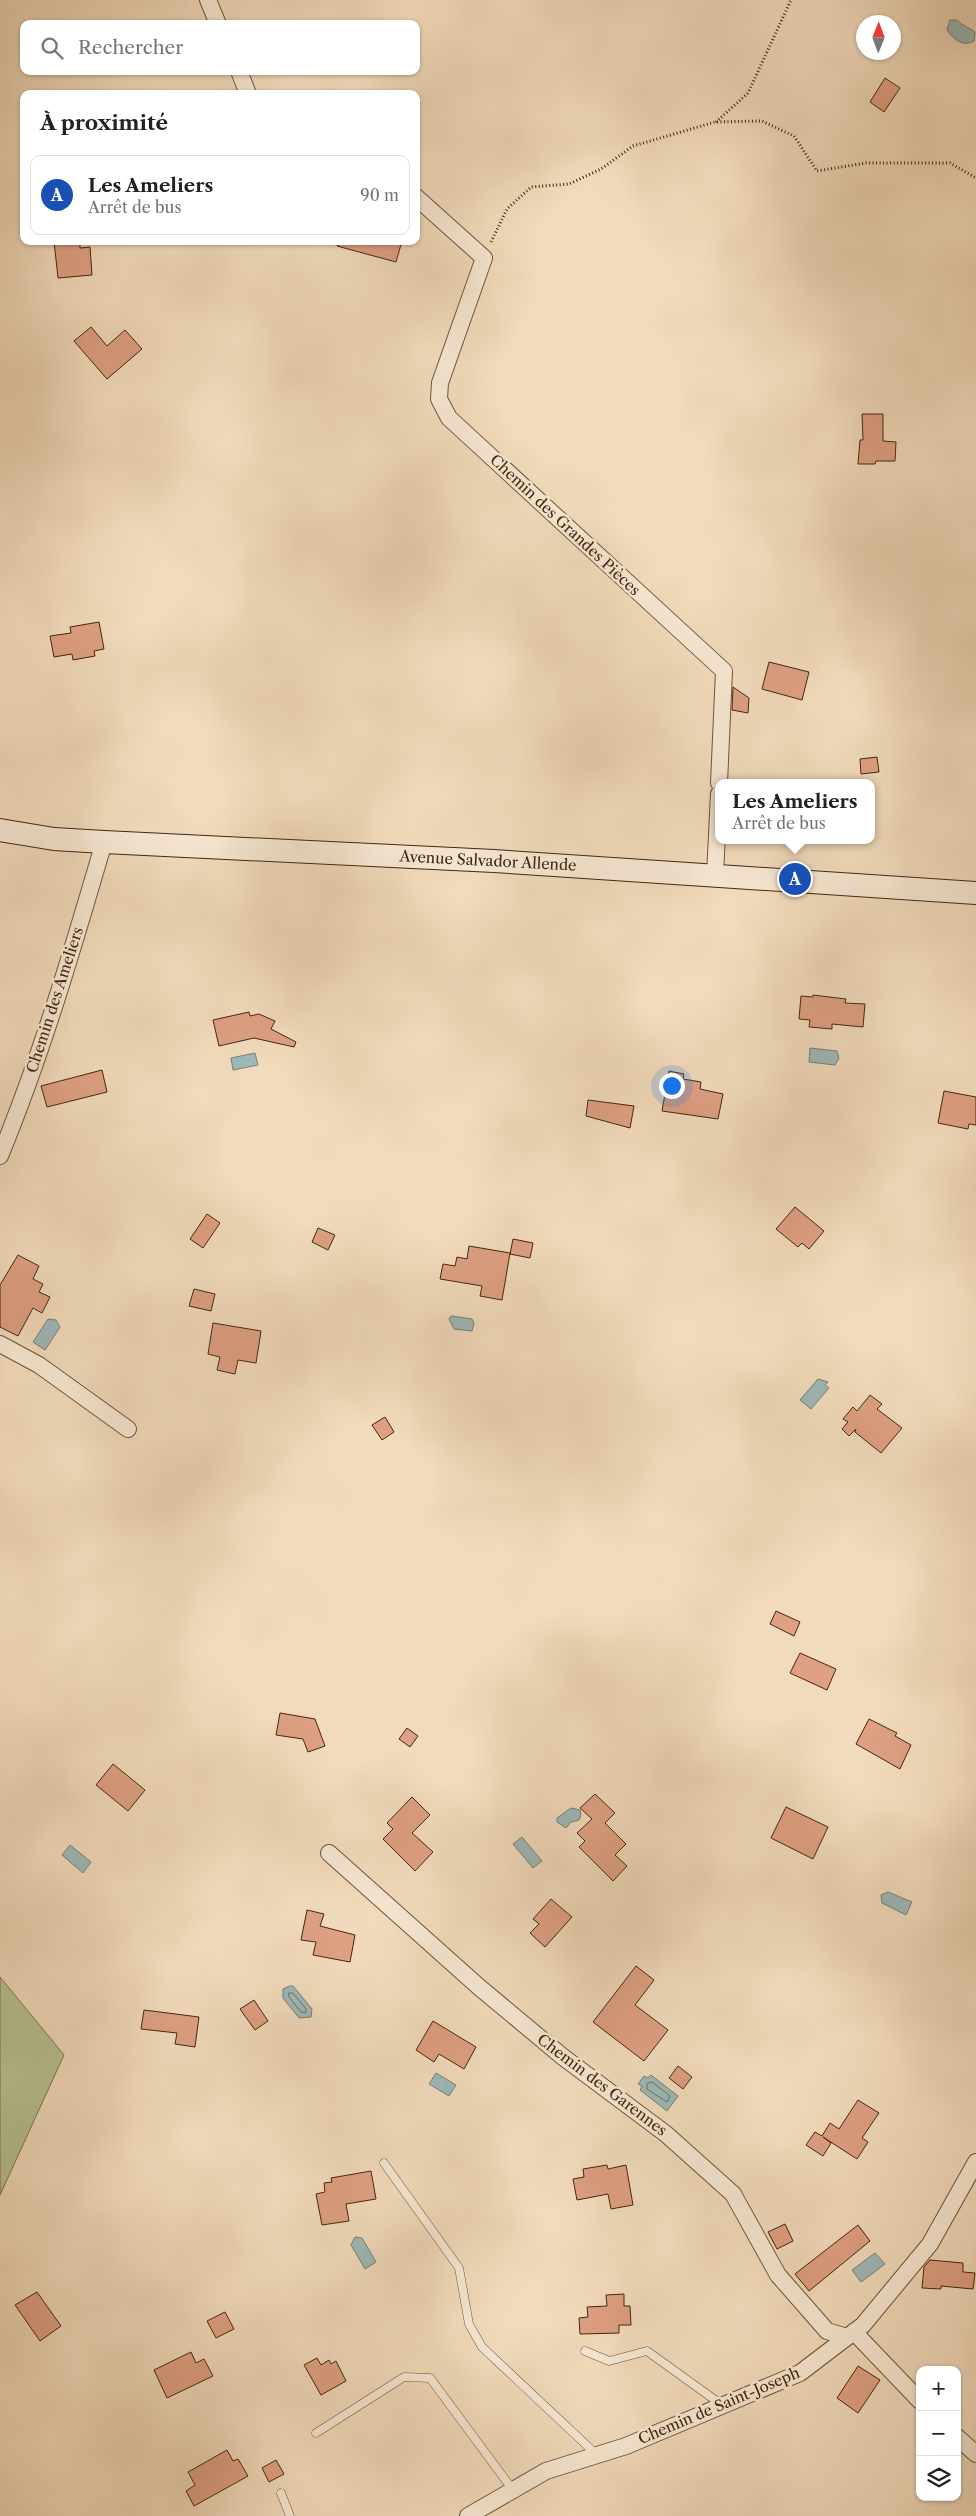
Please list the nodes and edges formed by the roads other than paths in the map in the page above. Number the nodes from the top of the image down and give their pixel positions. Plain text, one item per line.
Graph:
1 (208, 0) edge
2 (216, 20) edge
3 (241, 75) edge
4 (246, 90) edge
5 (420, 201) edge
6 (719, 779) edge
7 (0, 830) edge
8 (104, 842) junction
9 (717, 844) edge
10 (715, 875) junction
11 (976, 893) edge
12 (0, 1156) edge
13 (0, 1344) edge
14 (128, 1429) dead end
15 (329, 1854) dead end
16 (384, 2162) dead end
17 (976, 2162) edge
18 (850, 2335) junction
19 (585, 2350) dead end
20 (916, 2397) edge
21 (722, 2406) junction
22 (316, 2433) dead end
23 (961, 2441) edge
24 (976, 2454) edge
25 (598, 2455) junction
26 (513, 2490) junction
27 (280, 2493) dead end
28 (290, 2516) edge
29 (468, 2516) edge

1 - 2 street
3 - 4 street
5 - 6 street, Chemin des Grandes Pièces
7 - 8 main road, Avenue Salvador Allende
8 - 10 main road, Avenue Salvador Allende
8 - 12 street, Chemin des Ameliers
9 - 10 street
10 - 11 main road, Avenue Salvador Allende
13 - 14 street
15 - 18 street, Chemin des Garennes
16 - 25 lane
17 - 18 street, Chemin de Saint-Joseph
18 - 20 street
18 - 21 street, Chemin de Saint-Joseph
19 - 21 lane
21 - 25 street, Chemin de Saint-Joseph
22 - 26 lane
23 - 24 street
25 - 26 street, Chemin de Saint-Joseph
26 - 29 street, Chemin de Saint-Joseph
27 - 28 lane

